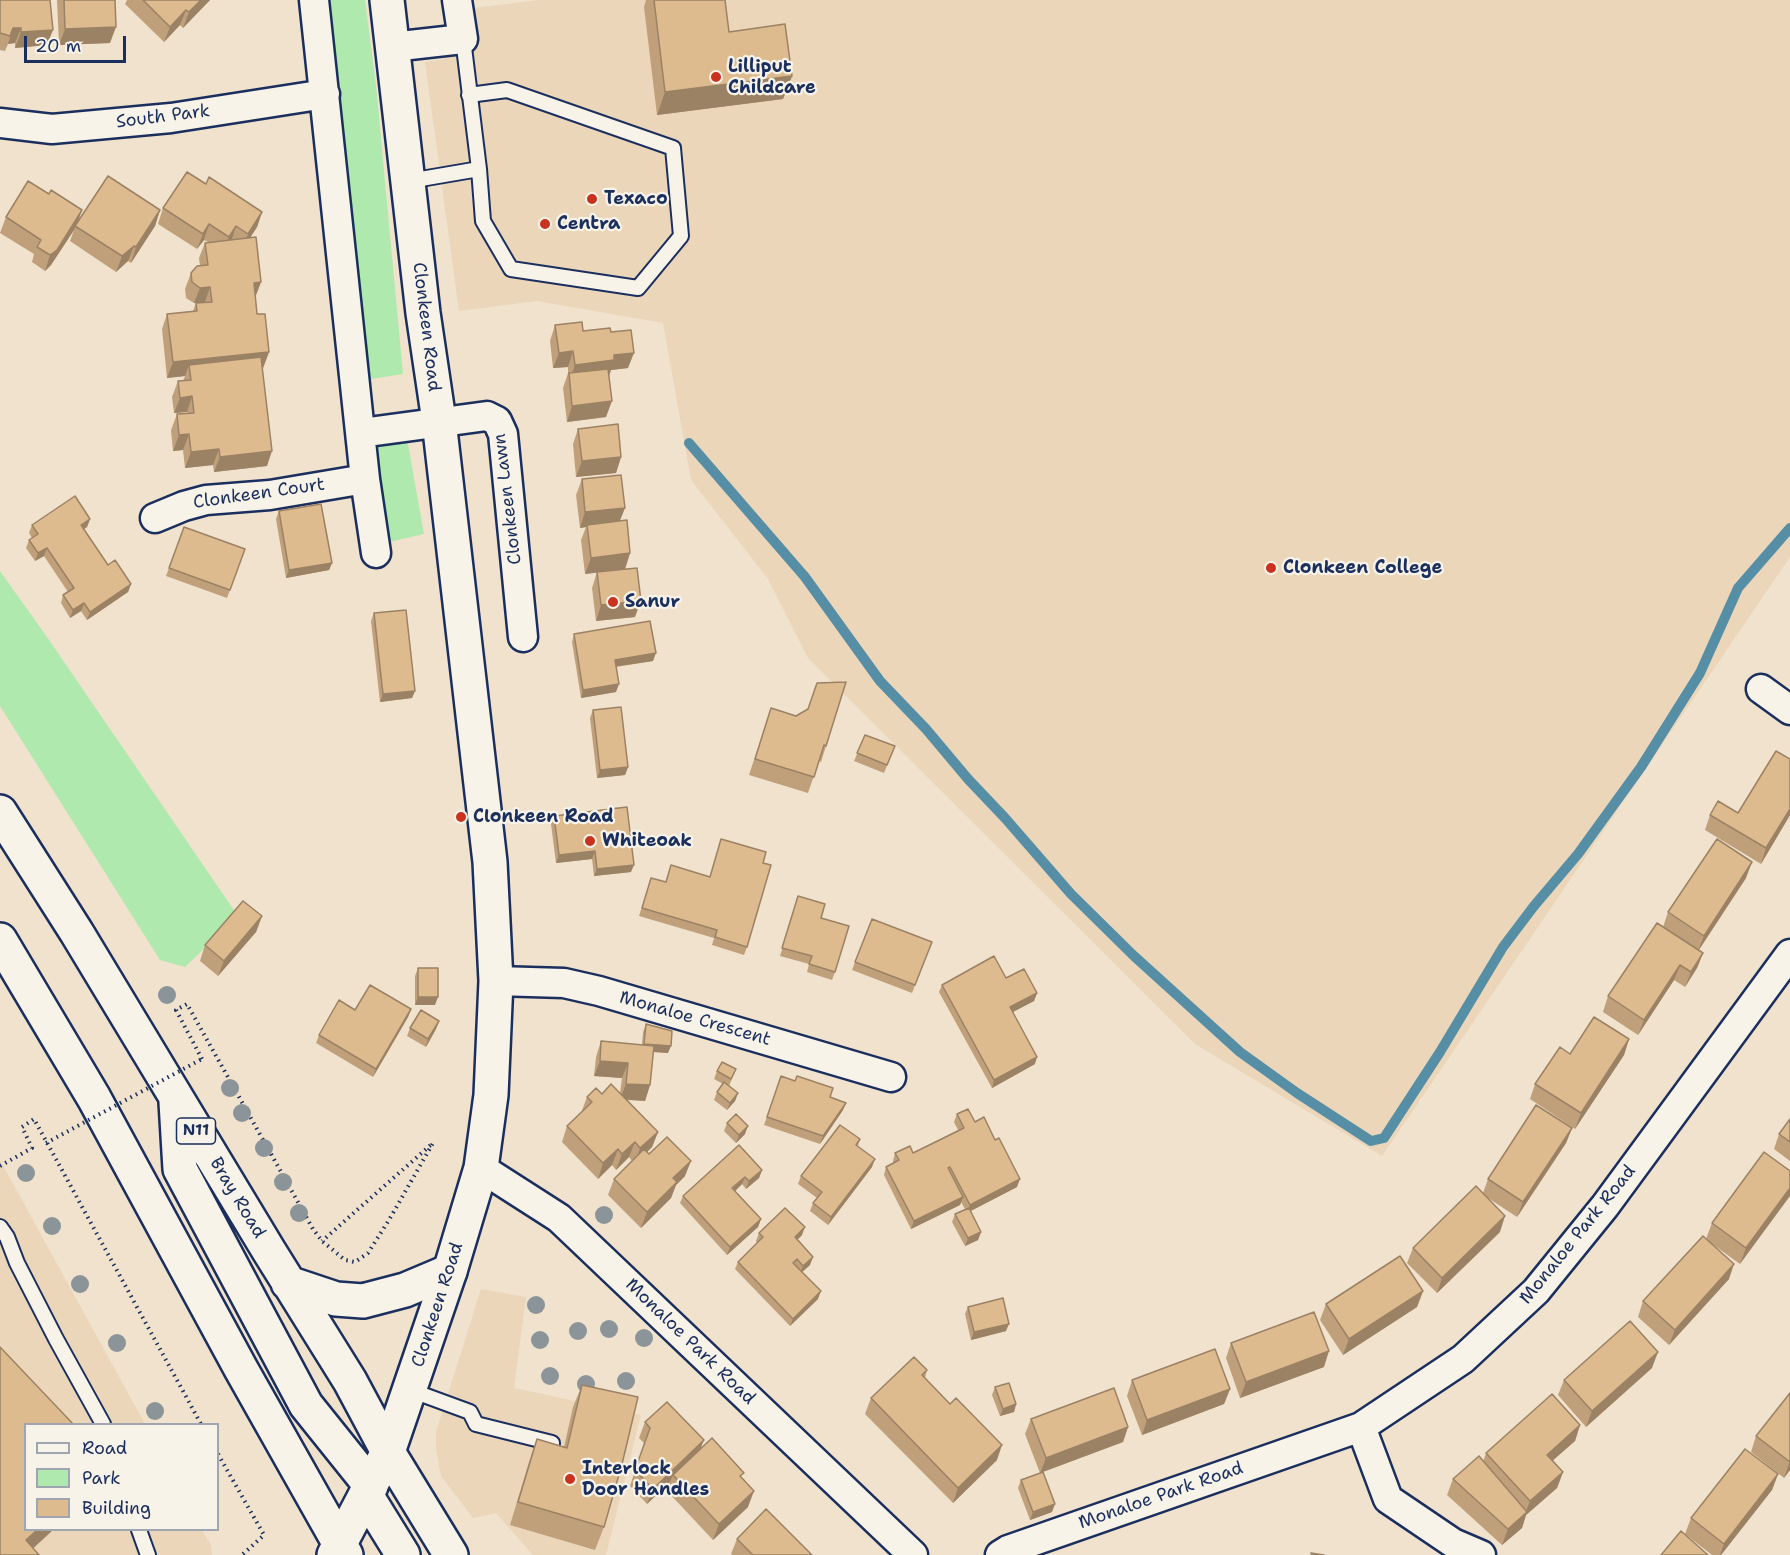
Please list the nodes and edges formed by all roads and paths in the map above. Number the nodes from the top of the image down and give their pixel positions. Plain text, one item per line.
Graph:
1 (314, 0) edge
2 (387, 0) edge
3 (458, 0) edge
4 (463, 39) junction
5 (392, 47) junction
6 (325, 94) junction
7 (469, 95) junction
8 (0, 123) edge
9 (479, 169) junction
10 (409, 181) junction
11 (439, 421) junction
12 (361, 433) junction
13 (365, 478) junction
14 (155, 518) dead end
15 (376, 553) dead end
16 (523, 637) dead end
17 (1761, 689) dead end
18 (1790, 710) edge
19 (0, 812) edge
20 (0, 940) edge
21 (1790, 954) edge
22 (496, 981) junction
23 (891, 1077) dead end
24 (176, 1097) junction
25 (46, 1143) junction
26 (0, 1166) edge
27 (481, 1168) junction
28 (0, 1227) edge
29 (322, 1241) junction
30 (450, 1271) junction
31 (288, 1282) junction
32 (410, 1390) junction
33 (102, 1423) edge
34 (200, 1423) edge
35 (1361, 1426) junction
36 (552, 1443) edge
37 (388, 1452) junction
38 (219, 1456) edge
39 (368, 1490) junction
40 (139, 1531) edge
41 (340, 1552) edge
42 (148, 1555) edge
43 (242, 1555) edge
44 (403, 1555) edge
45 (451, 1555) edge
46 (913, 1555) edge
47 (1000, 1555) edge
48 (1481, 1555) edge

1 - 6 street
2 - 5 main road, Clonkeen Road
3 - 4 street
4 - 5 street
4 - 7 lane
5 - 10 main road, Clonkeen Road
6 - 8 street, South Park
6 - 12 street
7 - 9 lane
7 - 9 lane
9 - 10 lane
10 - 11 main road, Clonkeen Road
11 - 12 street
11 - 16 street, Clonkeen Lawn
11 - 22 main road, Clonkeen Road
12 - 13 street
13 - 14 street, Clonkeen Court
13 - 15 street
17 - 18 street
19 - 24 main road, Bray Road / N11
20 - 41 main road
21 - 35 street, Monaloe Park Road
22 - 23 street, Monaloe Crescent
22 - 27 main road, Clonkeen Road
24 - 31 main road, Bray Road / N11
24 - 39 main road, N11
25 - 26 path
25 - 29 path, bridge
25 - 34 path
27 - 30 main road, Clonkeen Road
27 - 46 street, Monaloe Park Road
28 - 33 lane
29 - 29 path
30 - 31 main road
30 - 32 main road, Clonkeen Road
31 - 37 main road, Bray Road / N11
32 - 36 lane
32 - 37 main road, Clonkeen Road
35 - 47 street, Monaloe Park Road
35 - 48 street
37 - 39 main road, Clonkeen Road
37 - 45 main road, Bray Road / N11
38 - 43 path
39 - 41 main road, Clonkeen Road
39 - 44 main road, N11
40 - 42 lane

